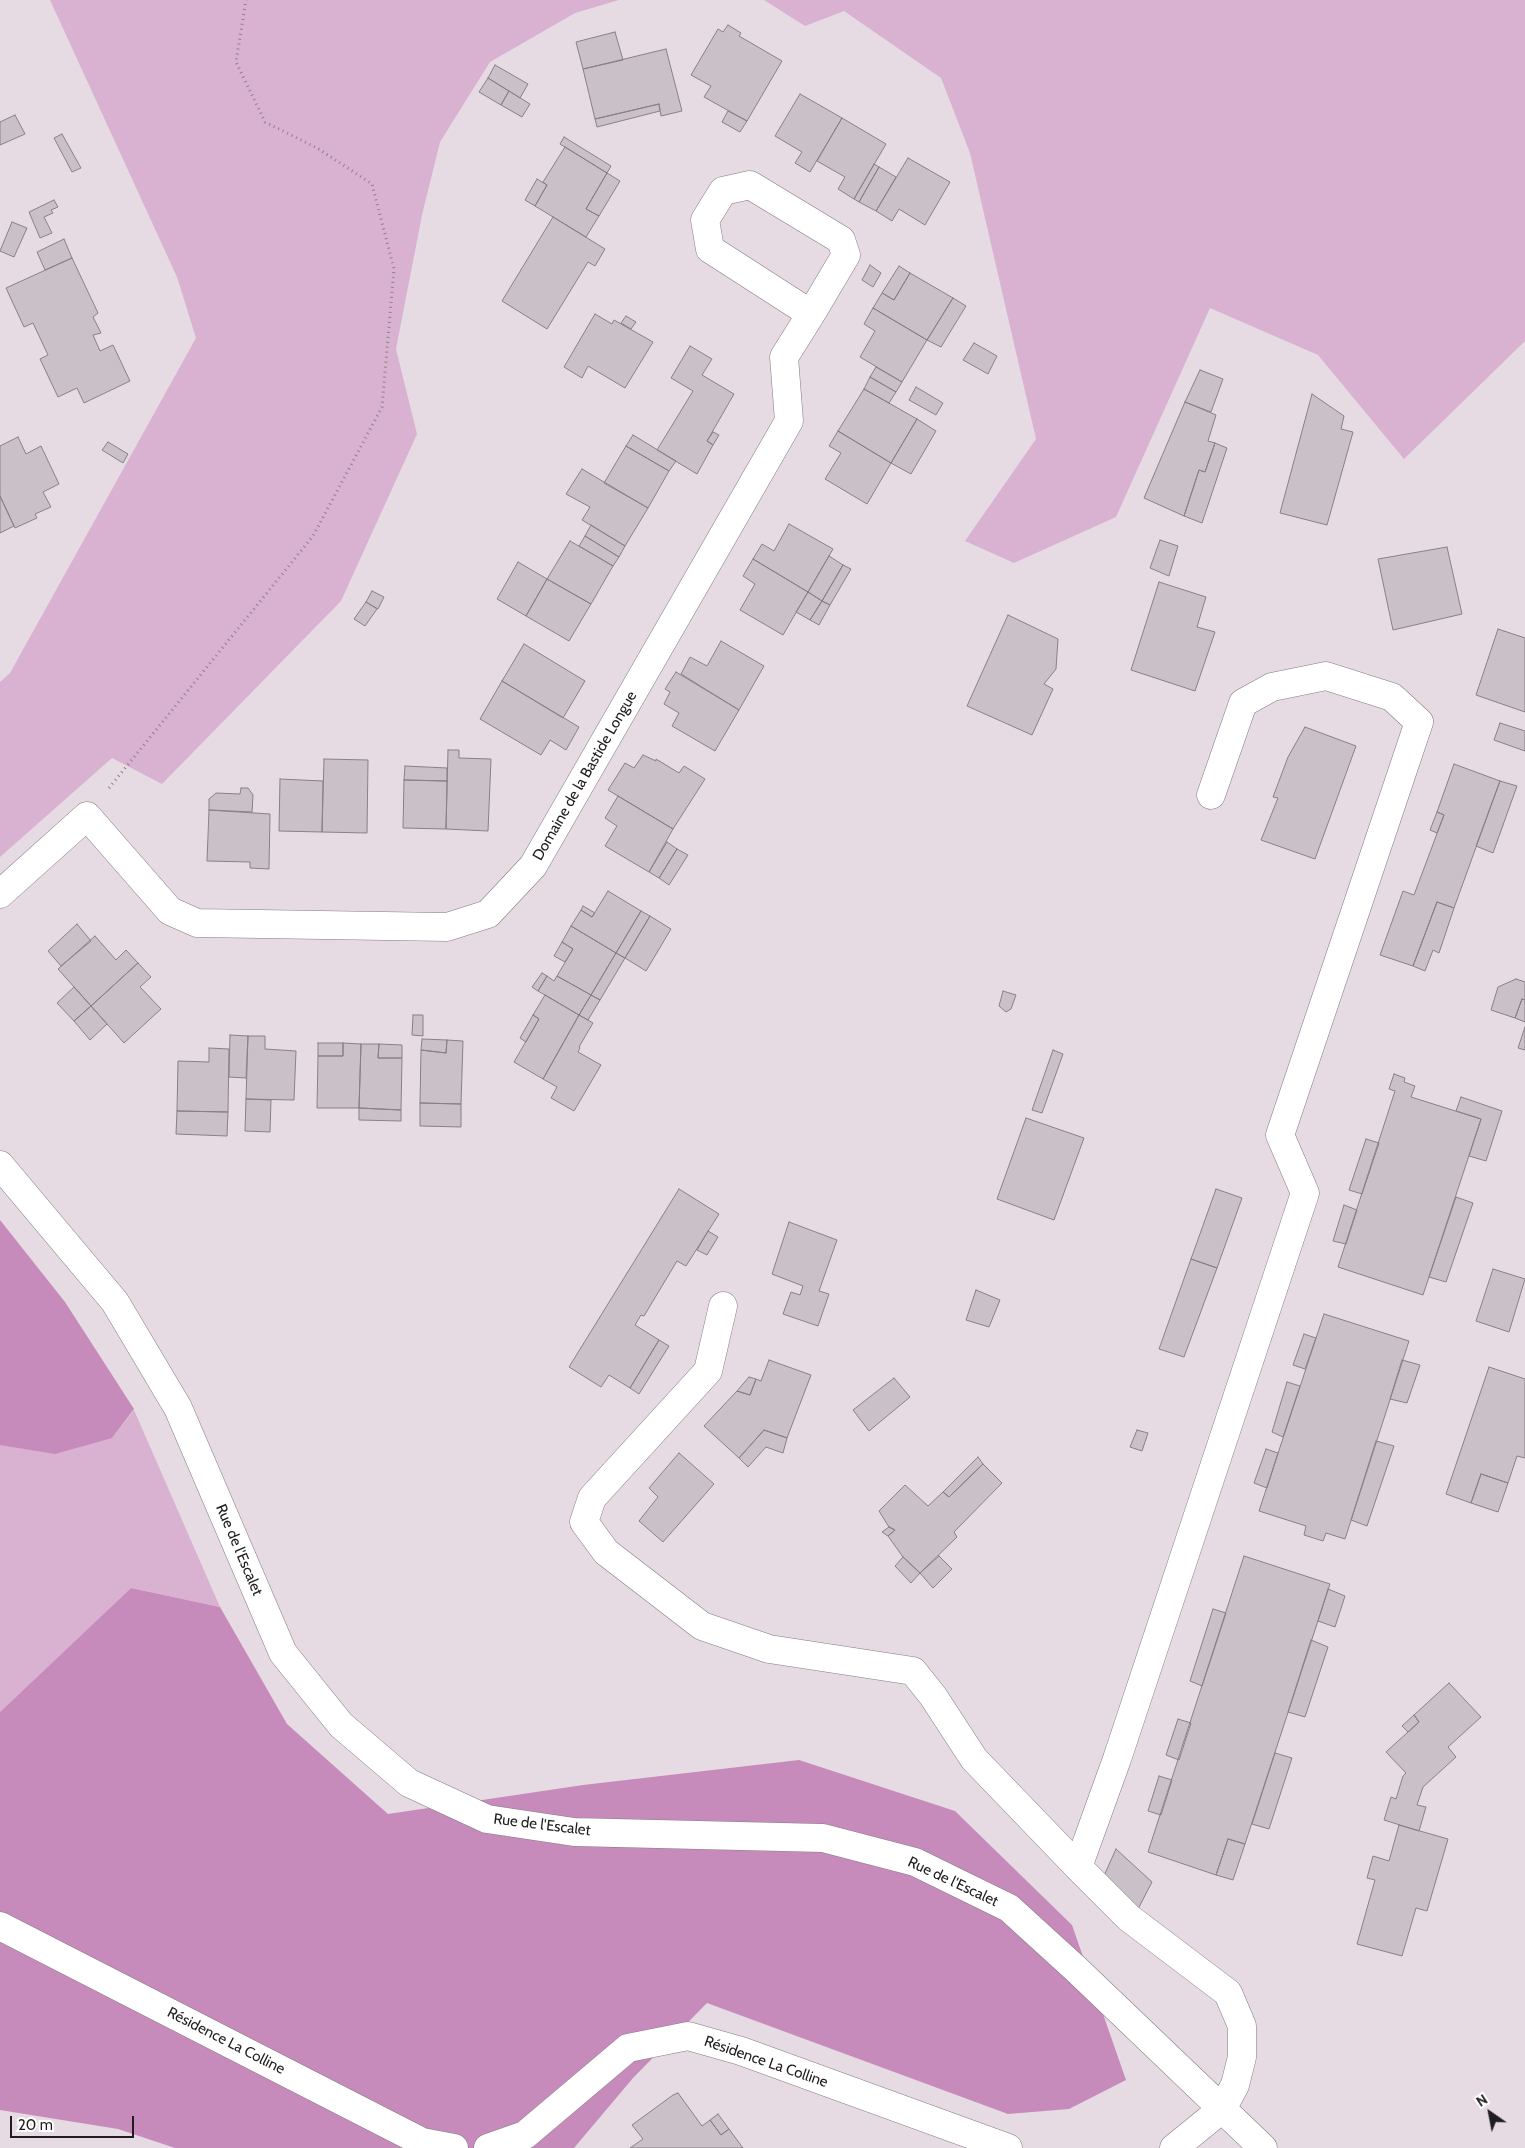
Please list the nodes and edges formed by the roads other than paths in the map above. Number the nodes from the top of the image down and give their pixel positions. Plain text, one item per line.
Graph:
1 (811, 314) junction
2 (1211, 795) dead end
3 (0, 894) edge
4 (0, 1165) edge
5 (724, 1306) dead end
6 (1078, 1867) junction
7 (0, 1926) edge
8 (1222, 2109) junction
9 (454, 2148) edge
10 (488, 2148) edge
11 (1008, 2148) edge
12 (1174, 2148) edge
13 (1263, 2148) edge

1 - 1 street, Domaine de la Bastide Longue
1 - 3 street, Domaine de la Bastide Longue
2 - 6 street
4 - 8 street, Rue de l'Escalet
5 - 6 street
6 - 8 street
7 - 9 street, Résidence La Colline
8 - 12 street
8 - 13 street, Rue de l'Escalet
10 - 11 street, Résidence La Colline

